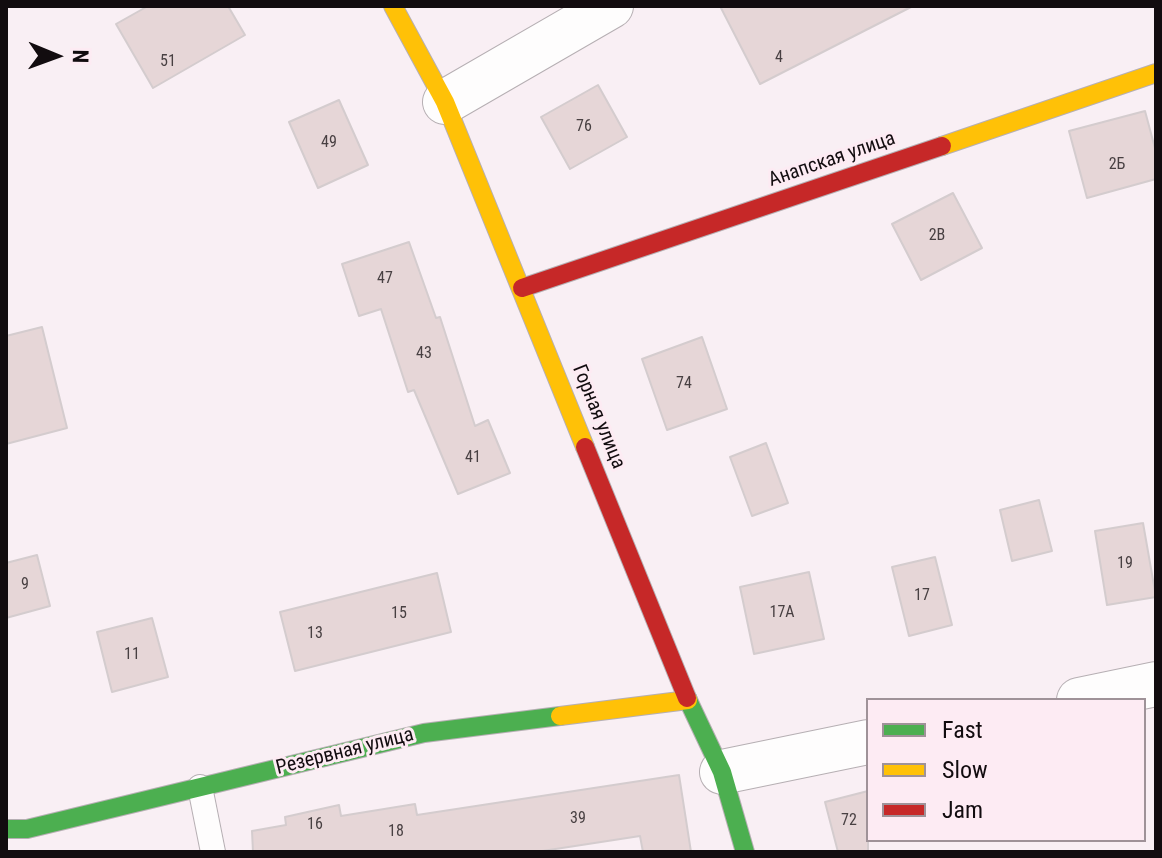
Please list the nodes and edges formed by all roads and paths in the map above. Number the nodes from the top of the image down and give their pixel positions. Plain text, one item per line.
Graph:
1 (393, 6) edge
2 (611, 6) edge
3 (1156, 73) edge
4 (445, 102) junction
5 (522, 288) junction
6 (1156, 684) edge
7 (1089, 698) edge
8 (688, 700) junction
9 (866, 742) edge
10 (722, 772) junction
11 (200, 787) junction
12 (6, 829) edge
13 (213, 852) edge
14 (745, 852) edge

1 - 4 street, Горная улица
2 - 4 street
3 - 5 street, Анапская улица
4 - 5 street, Горная улица
5 - 8 street, Горная улица
6 - 7 street
8 - 10 street, Горная улица
8 - 11 street, Резервная улица
9 - 10 street
10 - 14 street, Горная улица
11 - 12 street, Резервная улица
11 - 13 lane

